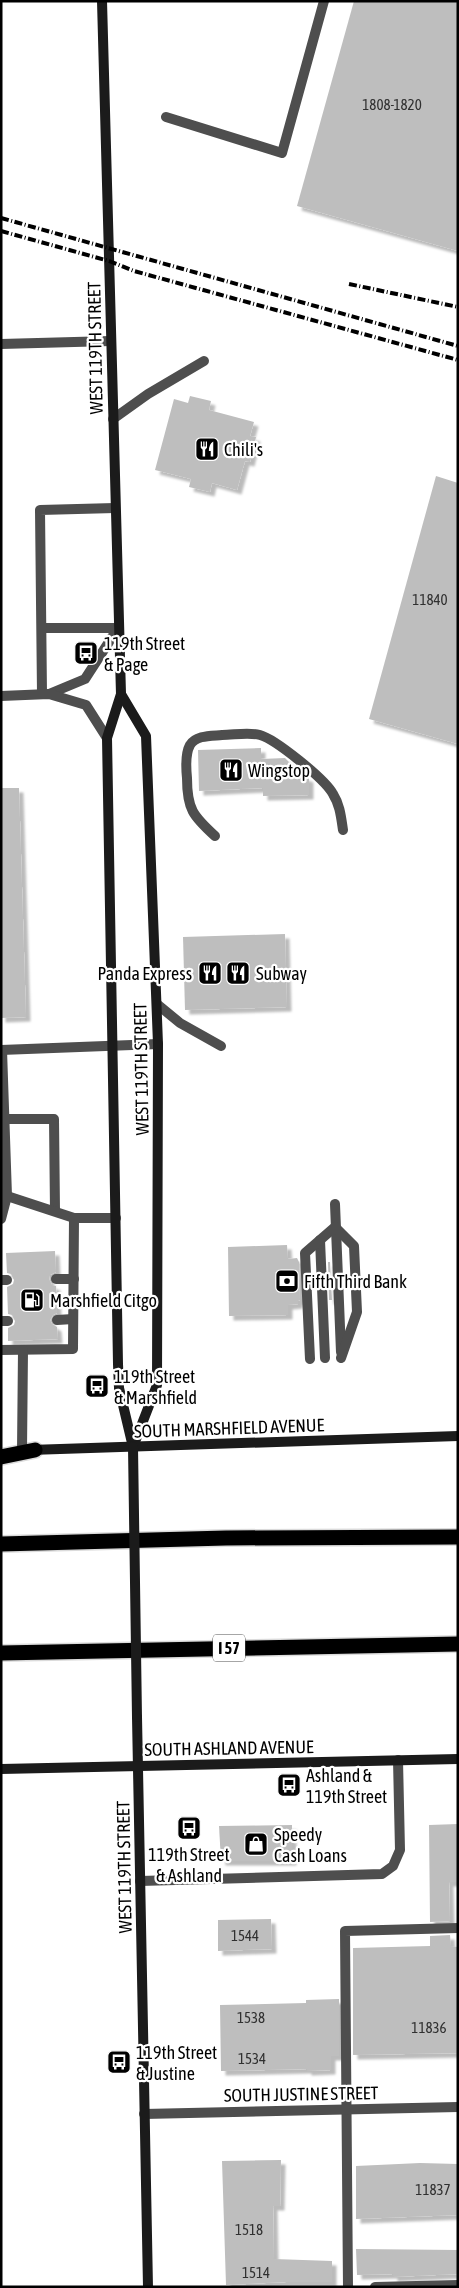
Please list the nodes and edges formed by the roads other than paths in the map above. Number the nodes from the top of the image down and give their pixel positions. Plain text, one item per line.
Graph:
1 (102, 1) edge
2 (324, 1) edge
3 (166, 117) dead end
4 (111, 341) junction
5 (1, 344) edge
6 (204, 361) dead end
7 (113, 419) junction
8 (115, 508) junction
9 (42, 628) junction
10 (118, 628) junction
11 (46, 694) junction
12 (122, 694) junction
13 (1, 696) edge
14 (107, 738) junction
15 (343, 830) dead end
16 (215, 836) dead end
17 (156, 1004) junction
18 (158, 1044) junction
19 (114, 1046) junction
20 (221, 1046) dead end
21 (2, 1050) edge
22 (3, 1126) edge
23 (4, 1185) edge
24 (6, 1196) junction
25 (335, 1204) dead end
26 (55, 1212) junction
27 (74, 1218) junction
28 (116, 1218) junction
29 (1, 1219) edge
30 (335, 1227) junction
31 (320, 1240) junction
32 (56, 1279) dead end
33 (74, 1279) junction
34 (73, 1319) junction
35 (57, 1320) dead end
36 (1, 1350) edge
37 (22, 1350) junction
38 (325, 1358) dead end
39 (310, 1359) dead end
40 (458, 1436) edge
41 (133, 1447) junction
42 (29, 1450) junction
43 (1, 1451) edge
44 (1, 1457) edge
45 (458, 1537) edge
46 (1, 1544) edge
47 (458, 1644) edge
48 (1, 1653) edge
49 (458, 1759) edge
50 (398, 1760) junction
51 (138, 1766) junction
52 (1, 1769) edge
53 (140, 1881) junction
54 (458, 1928) edge
55 (458, 2107) edge
56 (347, 2109) junction
57 (144, 2114) junction
58 (458, 2285) edge
59 (148, 2287) edge
60 (348, 2287) edge
61 (375, 2287) edge

1 - 4 street, WEST 119TH STREET
2 - 3 street
4 - 5 street
4 - 7 street, WEST 119TH STREET
6 - 7 street
7 - 8 street, WEST 119TH STREET
8 - 9 street
8 - 10 street, WEST 119TH STREET
9 - 10 street
9 - 11 street
10 - 11 street
10 - 12 street, WEST 119TH STREET
11 - 13 street
11 - 14 street
12 - 14 street, WEST 119TH STREET
12 - 17 street, WEST 119TH STREET
14 - 19 street, WEST 119TH STREET
15 - 16 street
17 - 18 street, WEST 119TH STREET
17 - 20 street
18 - 19 street
18 - 41 street, WEST 119TH STREET
19 - 21 street
19 - 28 street, WEST 119TH STREET
21 - 22 street
22 - 23 street
22 - 26 street
23 - 24 street
24 - 26 street
24 - 29 street
25 - 30 street
26 - 27 street
27 - 28 street
27 - 33 street
28 - 41 street, WEST 119TH STREET
30 - 30 street
30 - 31 street
31 - 38 street
31 - 39 street
32 - 33 street
33 - 34 street
34 - 35 street
34 - 37 street
36 - 37 street
37 - 42 street
40 - 41 street, SOUTH MARSHFIELD AVENUE
41 - 42 street, SOUTH MARSHFIELD AVENUE
41 - 51 street, WEST 119TH STREET, bridge
42 - 43 street, SOUTH MARSHFIELD AVENUE
42 - 44 highway
45 - 46 highway
47 - 48 highway, I 57
49 - 50 street, SOUTH ASHLAND AVENUE
50 - 51 street, SOUTH ASHLAND AVENUE
50 - 53 street
51 - 52 street, SOUTH ASHLAND AVENUE
51 - 53 street, WEST 119TH STREET
53 - 57 street, WEST 119TH STREET
54 - 56 street
55 - 56 street, SOUTH JUSTINE STREET
56 - 57 street, SOUTH JUSTINE STREET
56 - 60 street
57 - 59 street, WEST 119TH STREET
58 - 61 street

